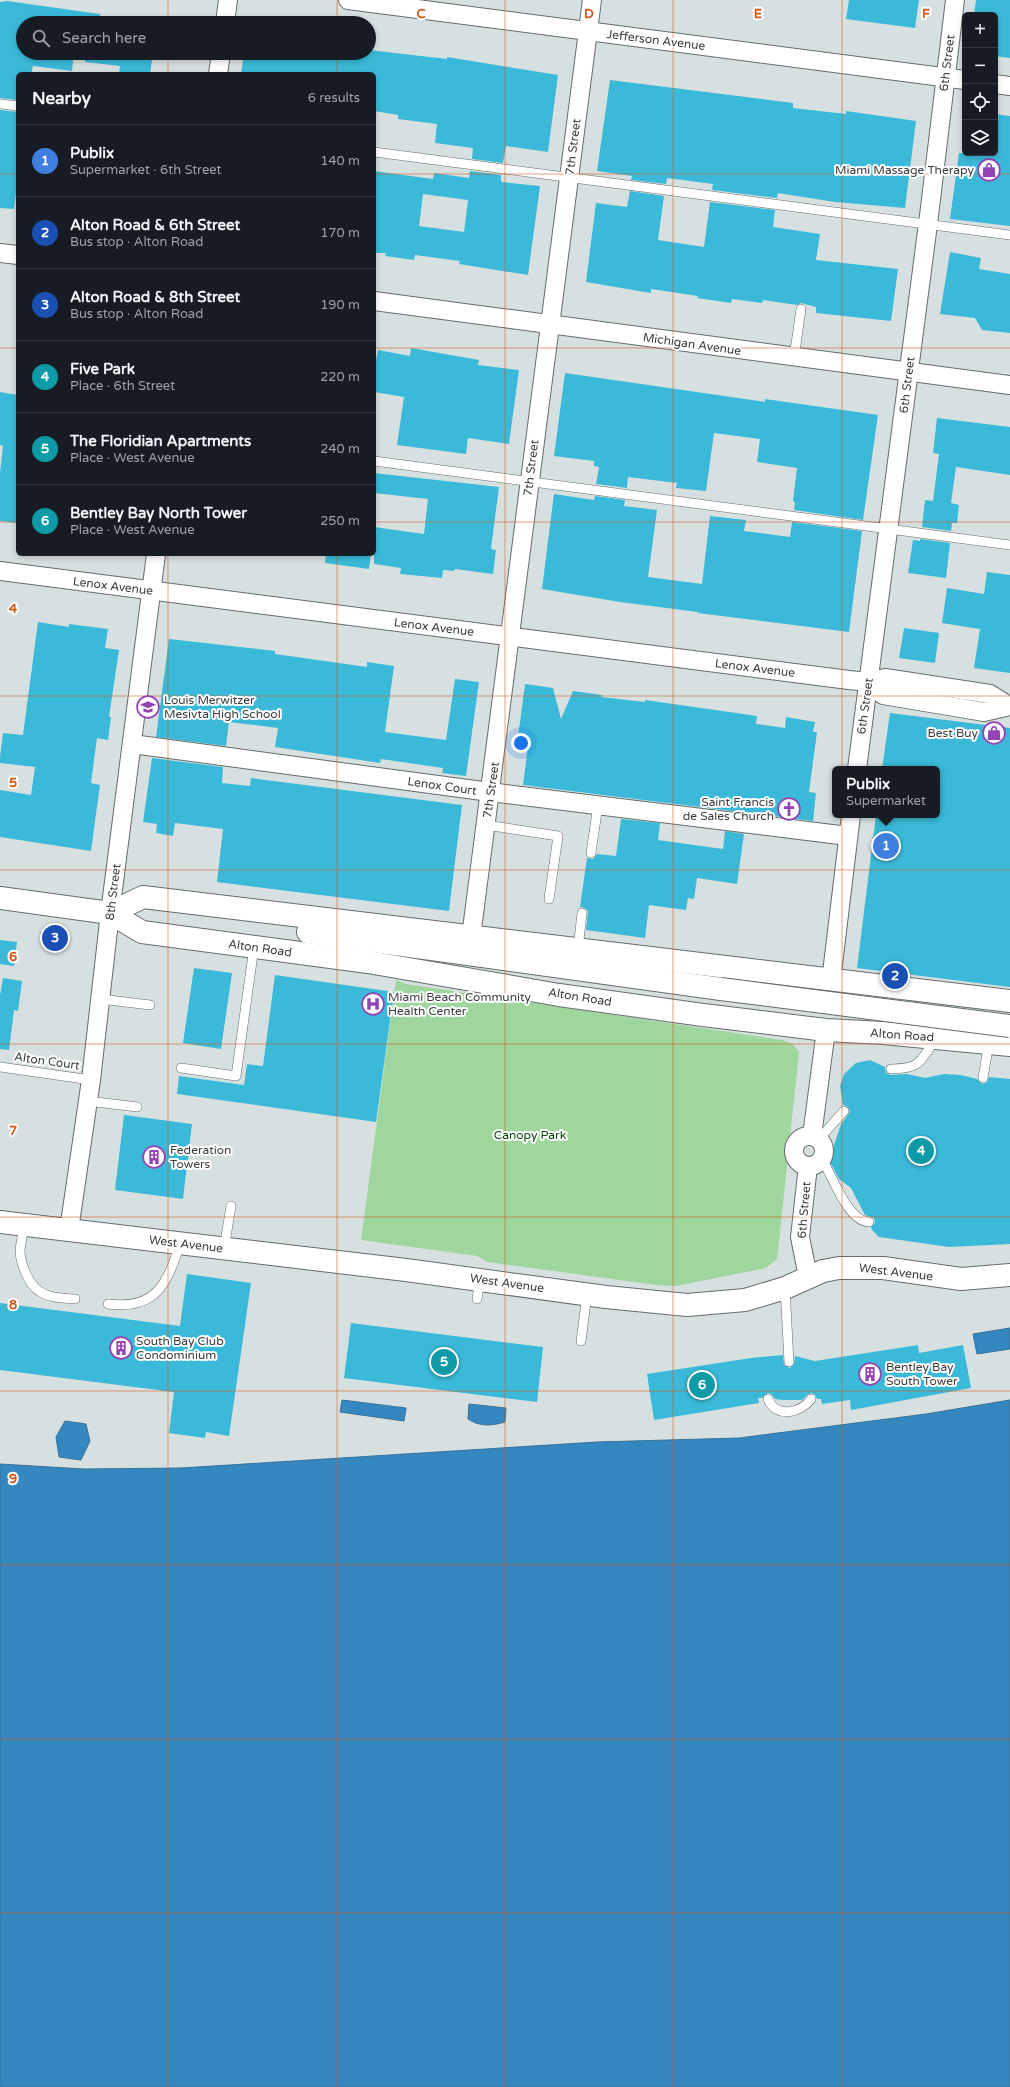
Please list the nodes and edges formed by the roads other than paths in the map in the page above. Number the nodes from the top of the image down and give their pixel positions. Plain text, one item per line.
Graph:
1 (228, 0) edge
2 (348, 0) edge
3 (592, 0) edge
4 (955, 0) edge
5 (226, 16) edge
6 (587, 31) junction
7 (220, 60) edge
8 (218, 72) edge
9 (945, 78) junction
10 (962, 80) edge
11 (998, 84) edge
12 (1010, 86) edge
13 (0, 104) edge
14 (16, 106) edge
15 (376, 152) edge
16 (569, 177) junction
17 (928, 224) junction
18 (1010, 235) edge
19 (0, 253) edge
20 (16, 255) edge
21 (376, 301) edge
22 (801, 309) dead end
23 (550, 324) junction
24 (794, 358) junction
25 (908, 373) junction
26 (1010, 385) edge
27 (376, 461) edge
28 (529, 481) junction
29 (888, 528) junction
30 (1010, 545) edge
31 (156, 556) edge
32 (0, 571) edge
33 (151, 590) junction
34 (510, 636) junction
35 (868, 682) junction
36 (1009, 706) edge
37 (132, 744) junction
38 (857, 766) edge
39 (490, 792) junction
40 (598, 805) junction
41 (851, 818) edge
42 (486, 825) junction
43 (848, 836) junction
44 (591, 853) dead end
45 (0, 898) edge
46 (549, 899) dead end
47 (110, 913) junction
48 (582, 913) dead end
49 (471, 937) junction
50 (254, 947) junction
51 (578, 949) junction
52 (831, 981) junction
53 (100, 999) junction
54 (1010, 1001) edge
55 (150, 1005) dead end
56 (1010, 1026) edge
57 (800, 1028) junction
58 (826, 1030) junction
59 (937, 1037) junction
60 (1000, 1043) edge
61 (0, 1067) edge
62 (181, 1068) dead end
63 (890, 1069) dead end
64 (983, 1078) dead end
65 (91, 1080) junction
66 (88, 1101) junction
67 (137, 1107) dead end
68 (844, 1111) dead end
69 (815, 1138) junction
70 (815, 1162) junction
71 (231, 1206) dead end
72 (0, 1222) edge
73 (869, 1222) dead end
74 (24, 1225) junction
75 (69, 1230) junction
76 (180, 1244) junction
77 (224, 1249) junction
78 (1010, 1275) edge
79 (808, 1277) junction
80 (785, 1288) junction
81 (587, 1295) junction
82 (75, 1298) dead end
83 (108, 1304) dead end
84 (581, 1340) dead end
85 (789, 1362) dead end
86 (768, 1399) dead end
87 (811, 1399) dead end

1 - 5 street
2 - 6 street, Jefferson Avenue
3 - 6 street, 7th Street
4 - 9 street, 6th Street
6 - 9 street, Jefferson Avenue
6 - 16 street, 7th Street
7 - 8 street
9 - 10 street, Jefferson Avenue
9 - 17 street, 6th Street
11 - 12 street
13 - 14 lane
15 - 16 lane
16 - 17 lane
16 - 23 street, 7th Street
17 - 18 lane
17 - 25 street, 6th Street
19 - 20 street
21 - 23 street, Michigan Avenue
22 - 24 lane
23 - 24 street, Michigan Avenue
23 - 28 street, 7th Street
24 - 25 street, Michigan Avenue
25 - 26 street, Michigan Avenue
25 - 29 street, 6th Street
27 - 28 lane
28 - 29 lane
28 - 34 street, 7th Street
29 - 30 lane
29 - 35 street, 6th Street
31 - 33 street, 8th Street
32 - 33 street, Lenox Avenue
33 - 34 street, Lenox Avenue
33 - 37 street, 8th Street
34 - 35 street, Lenox Avenue
34 - 39 street, 7th Street
35 - 36 street, Lenox Avenue
35 - 38 street, 6th Street
37 - 39 street, Lenox Court
37 - 47 street, 8th Street
39 - 40 street, Lenox Court
39 - 42 street, 7th Street
40 - 43 street, Lenox Court
40 - 44 lane
41 - 43 street
42 - 46 lane
42 - 49 street, 7th Street
43 - 52 street
45 - 47 main road, Alton Road
47 - 49 main road
47 - 50 main road, Alton Road
47 - 53 street, 8th Street
47 - 56 main road, bridge
48 - 51 lane
49 - 51 main road
50 - 57 main road, Alton Road
50 - 62 lane
51 - 52 main road
52 - 54 main road
52 - 57 main road
53 - 55 lane
53 - 65 street, 8th Street
57 - 58 main road, Alton Road
58 - 59 main road, Alton Road
58 - 69 street
59 - 60 main road, Alton Road
59 - 63 lane
60 - 64 lane
61 - 65 lane, Alton Court
65 - 66 street, 8th Street
66 - 67 lane
66 - 75 street, 8th Street
68 - 69 lane
69 - 70 street
69 - 70 street
70 - 73 lane
70 - 79 street, 6th Street
71 - 77 lane
72 - 74 main road, West Avenue
74 - 75 main road, West Avenue
74 - 82 lane
75 - 76 main road, West Avenue
76 - 77 main road, West Avenue
76 - 83 lane
77 - 81 main road, West Avenue
78 - 79 main road, West Avenue
79 - 80 main road, West Avenue
80 - 81 main road, West Avenue
80 - 85 lane
81 - 84 lane
86 - 87 lane

